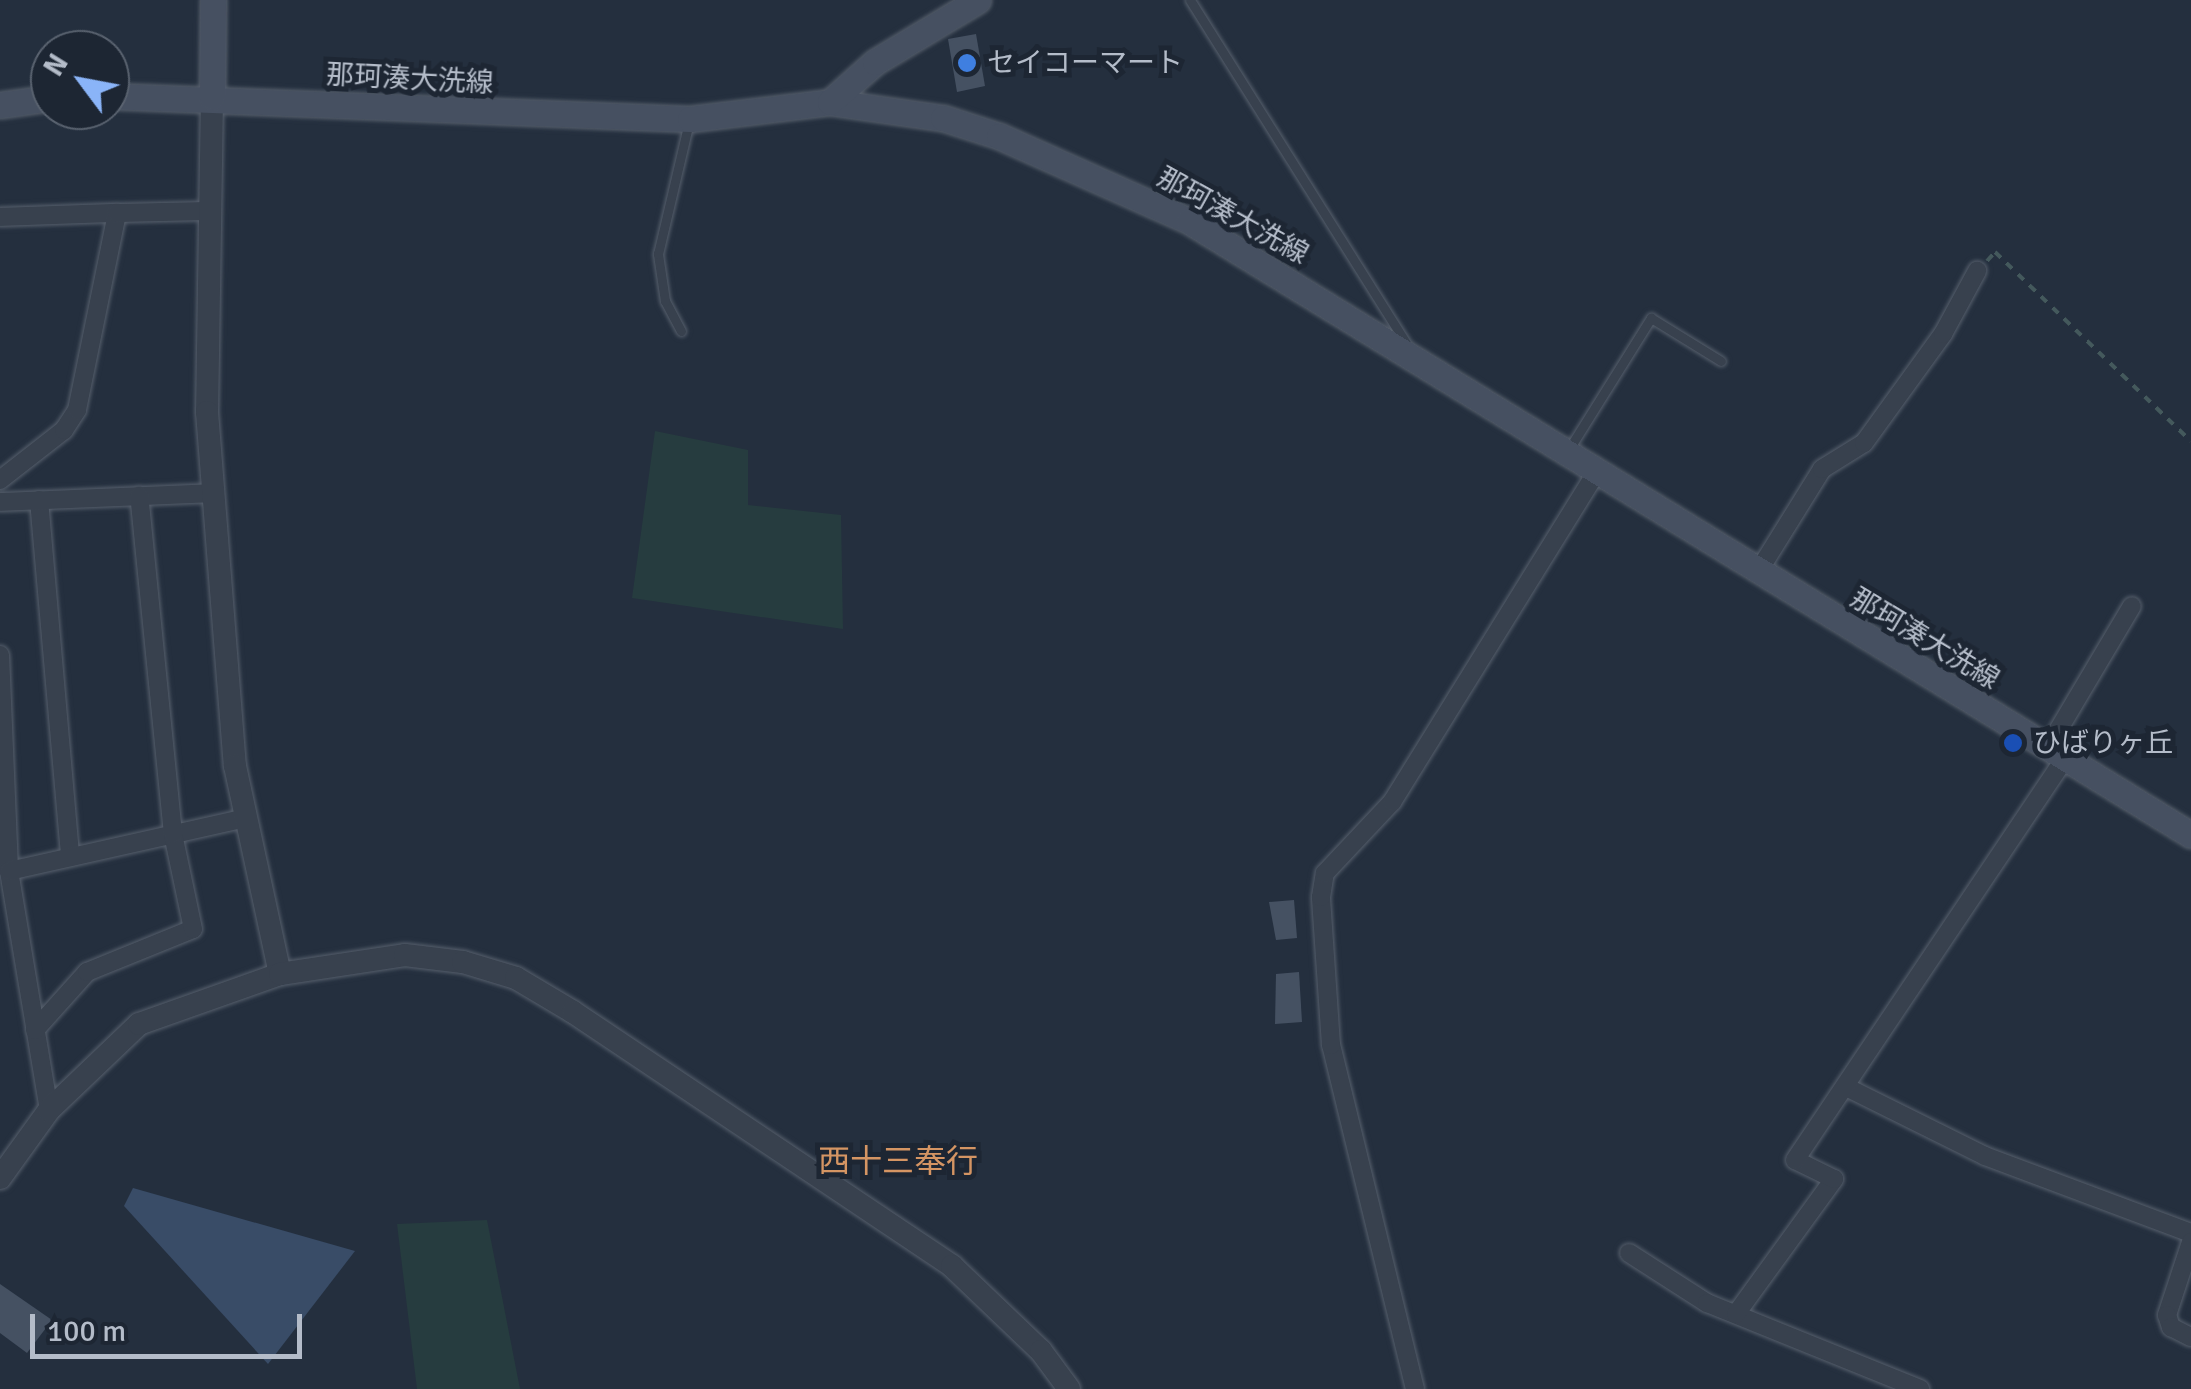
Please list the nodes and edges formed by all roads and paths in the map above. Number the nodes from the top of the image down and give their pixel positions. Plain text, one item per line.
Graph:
1 (213, 0) edge
2 (978, 0) edge
3 (1190, 0) edge
4 (130, 96) edge
5 (212, 97) junction
6 (30, 100) edge
7 (830, 102) junction
8 (2, 104) edge
9 (690, 119) junction
10 (208, 211) junction
11 (117, 213) junction
12 (0, 217) edge
13 (1977, 271) joint
14 (681, 330) dead end
15 (1416, 358) junction
16 (1720, 361) dead end
17 (2191, 441) edge
18 (1568, 452) junction
19 (1598, 470) junction
20 (0, 480) edge
21 (214, 494) junction
22 (139, 496) junction
23 (39, 500) junction
24 (0, 502) edge
25 (1758, 572) junction
26 (2132, 606) dead end
27 (0, 656) edge
28 (2056, 754) junction
29 (246, 818) junction
30 (173, 834) junction
31 (2191, 835) edge
32 (70, 858) junction
33 (8, 871) junction
34 (280, 974) junction
35 (35, 1030) junction
36 (1848, 1088) junction
37 (49, 1110) junction
38 (4, 1169) edge
39 (2191, 1233) edge
40 (2191, 1242) edge
41 (1629, 1253) dead end
42 (1736, 1314) junction
43 (2191, 1337) edge
44 (1069, 1389) edge
45 (1415, 1389) edge
46 (1920, 1389) edge

1 - 5 main road
2 - 7 main road
3 - 15 lane
4 - 5 main road, 那珂湊大洗線
5 - 9 main road, 那珂湊大洗線
5 - 10 street
6 - 8 main road
7 - 9 main road, 那珂湊大洗線
7 - 15 main road, 那珂湊大洗線
9 - 14 lane
10 - 11 street
10 - 21 street
11 - 12 street
11 - 20 street
13 - 17 path
13 - 25 street
15 - 18 main road, 那珂湊大洗線
16 - 18 lane
18 - 19 main road, 那珂湊大洗線
19 - 25 main road, 那珂湊大洗線
19 - 45 street
21 - 22 street
21 - 29 street
22 - 23 street
22 - 30 street
23 - 24 street
23 - 32 street
25 - 28 main road, 那珂湊大洗線
26 - 28 street
27 - 33 street
28 - 31 main road, 那珂湊大洗線
28 - 36 street
29 - 30 street
29 - 34 street
30 - 32 street
30 - 35 street
32 - 33 street
33 - 35 street
34 - 37 street
34 - 44 street
35 - 37 street
36 - 39 street
36 - 42 street
37 - 38 street
40 - 43 street
41 - 42 street
42 - 46 street

